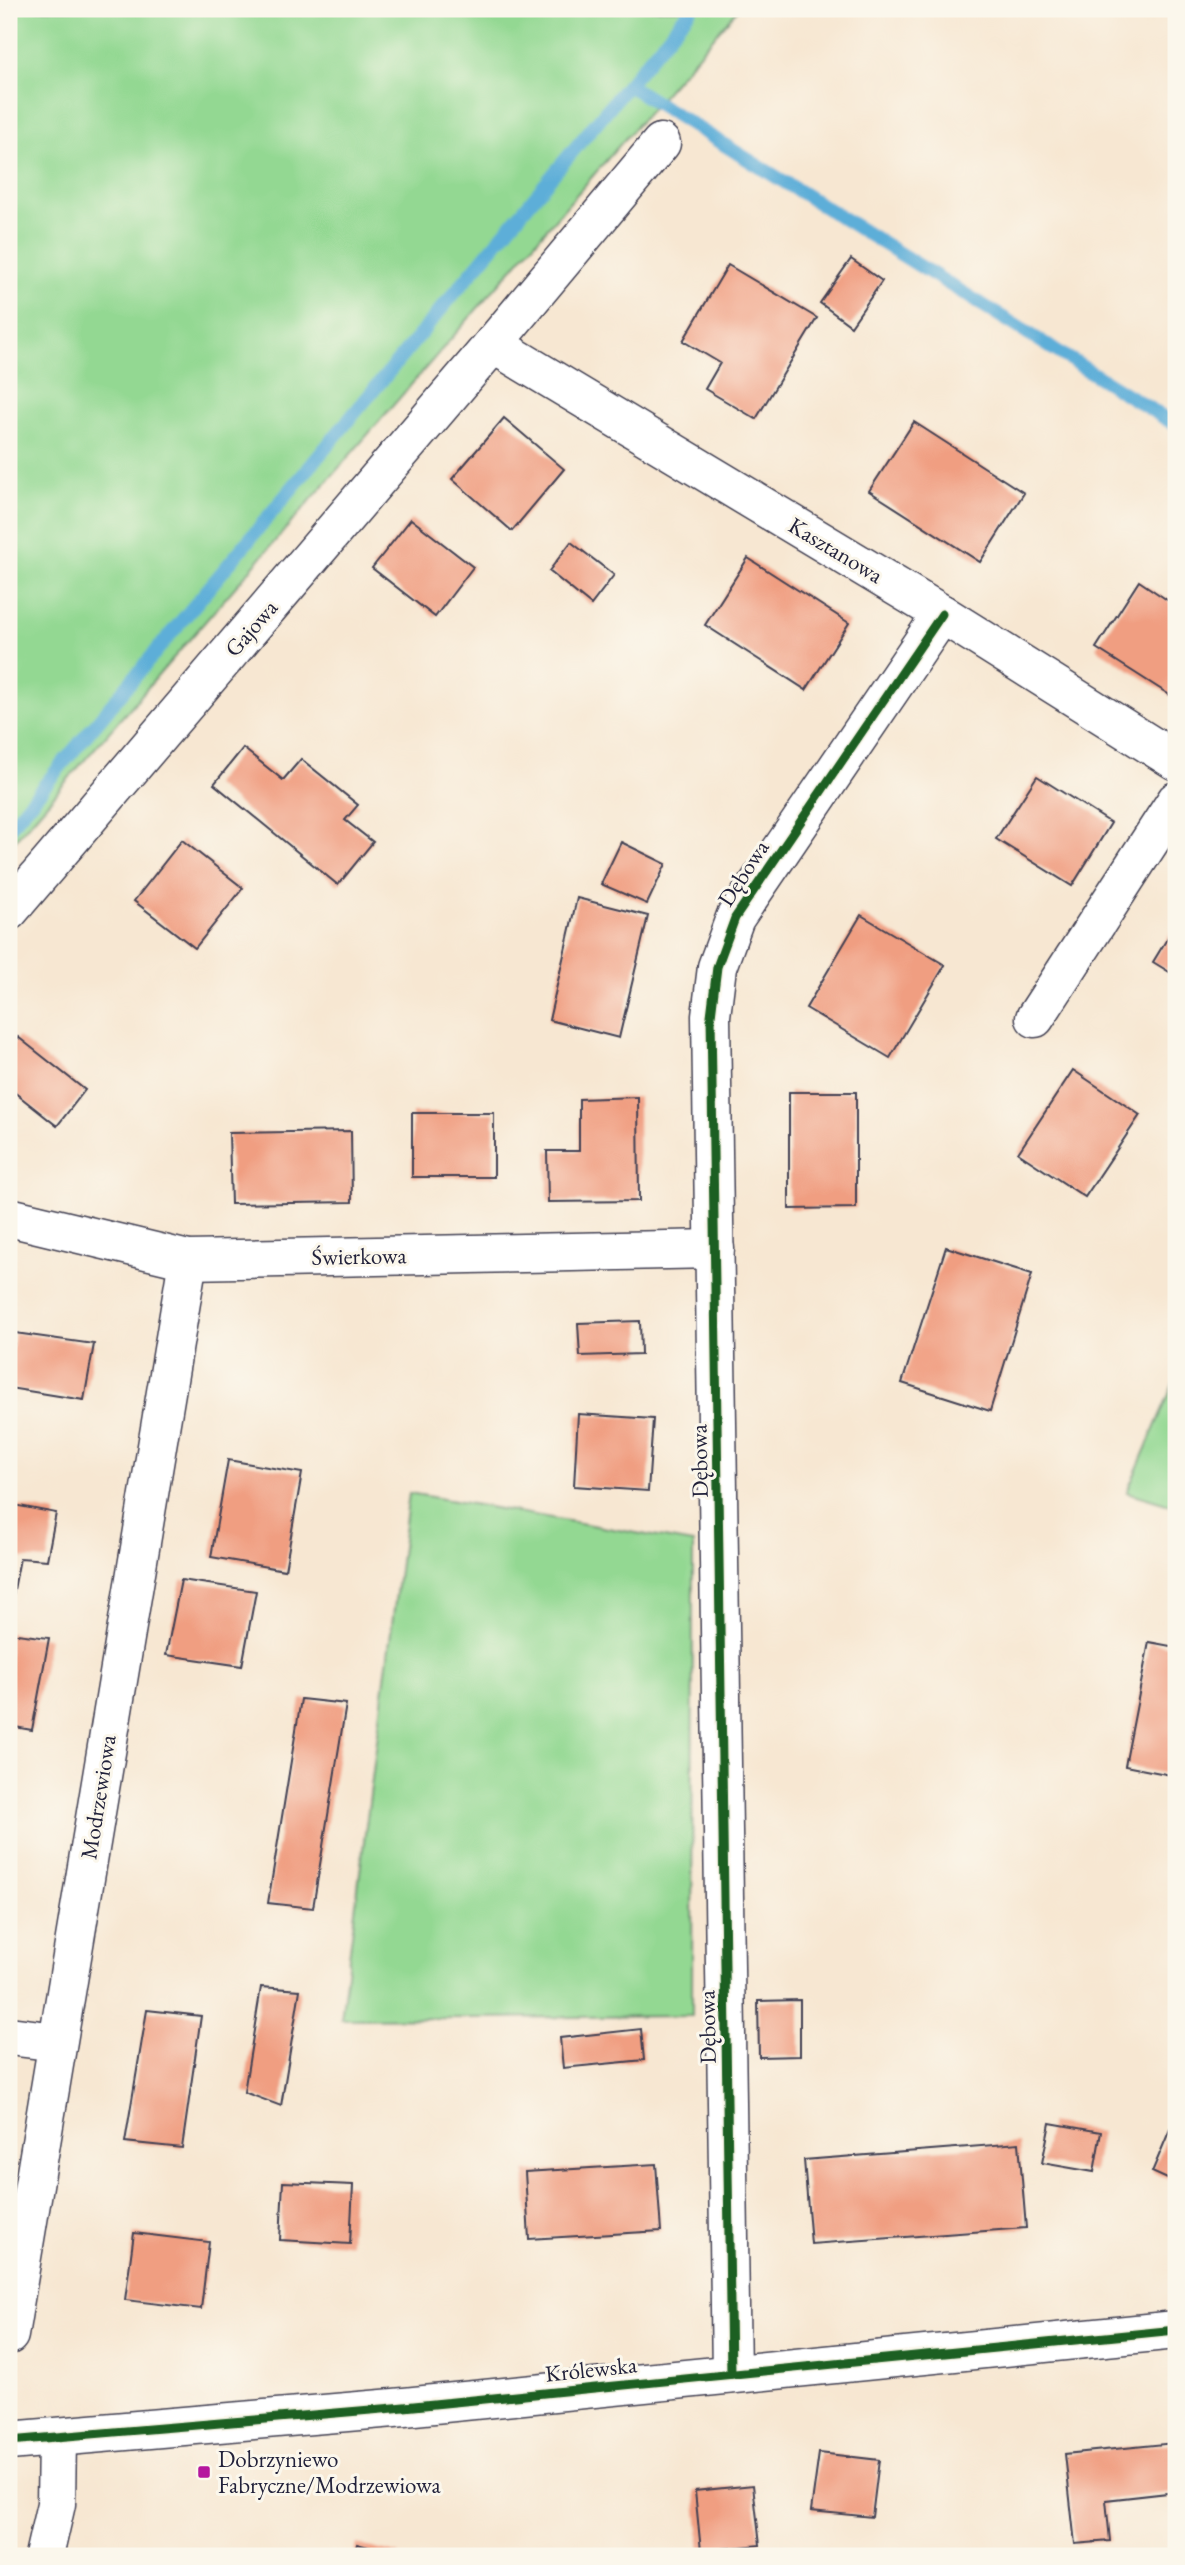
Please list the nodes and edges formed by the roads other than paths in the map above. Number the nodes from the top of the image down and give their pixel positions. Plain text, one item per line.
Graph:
1 (660, 142) dead end
2 (493, 344) junction
3 (942, 614) junction
4 (1176, 761) edge
5 (1176, 801) edge
6 (9, 911) edge
7 (1035, 1018) dead end
8 (9, 1217) edge
9 (715, 1249) junction
10 (188, 1260) junction
11 (9, 2036) edge
12 (57, 2042) junction
13 (1176, 2330) edge
14 (9, 2335) edge
15 (731, 2374) junction
16 (57, 2438) junction
17 (9, 2441) edge
18 (44, 2556) edge

1 - 2 street, Gajowa
2 - 3 street, Kasztanowa
2 - 6 street, Gajowa
3 - 4 street, Kasztanowa
3 - 9 street, Dębowa
5 - 7 street
8 - 10 street, Świerkowa
9 - 10 street, Świerkowa
9 - 15 street, Dębowa
10 - 12 street, Modrzewiowa
11 - 12 street
12 - 14 street, Modrzewiowa
13 - 15 street, Królewska
15 - 16 street, Królewska
16 - 17 street, Królewska
16 - 18 street

